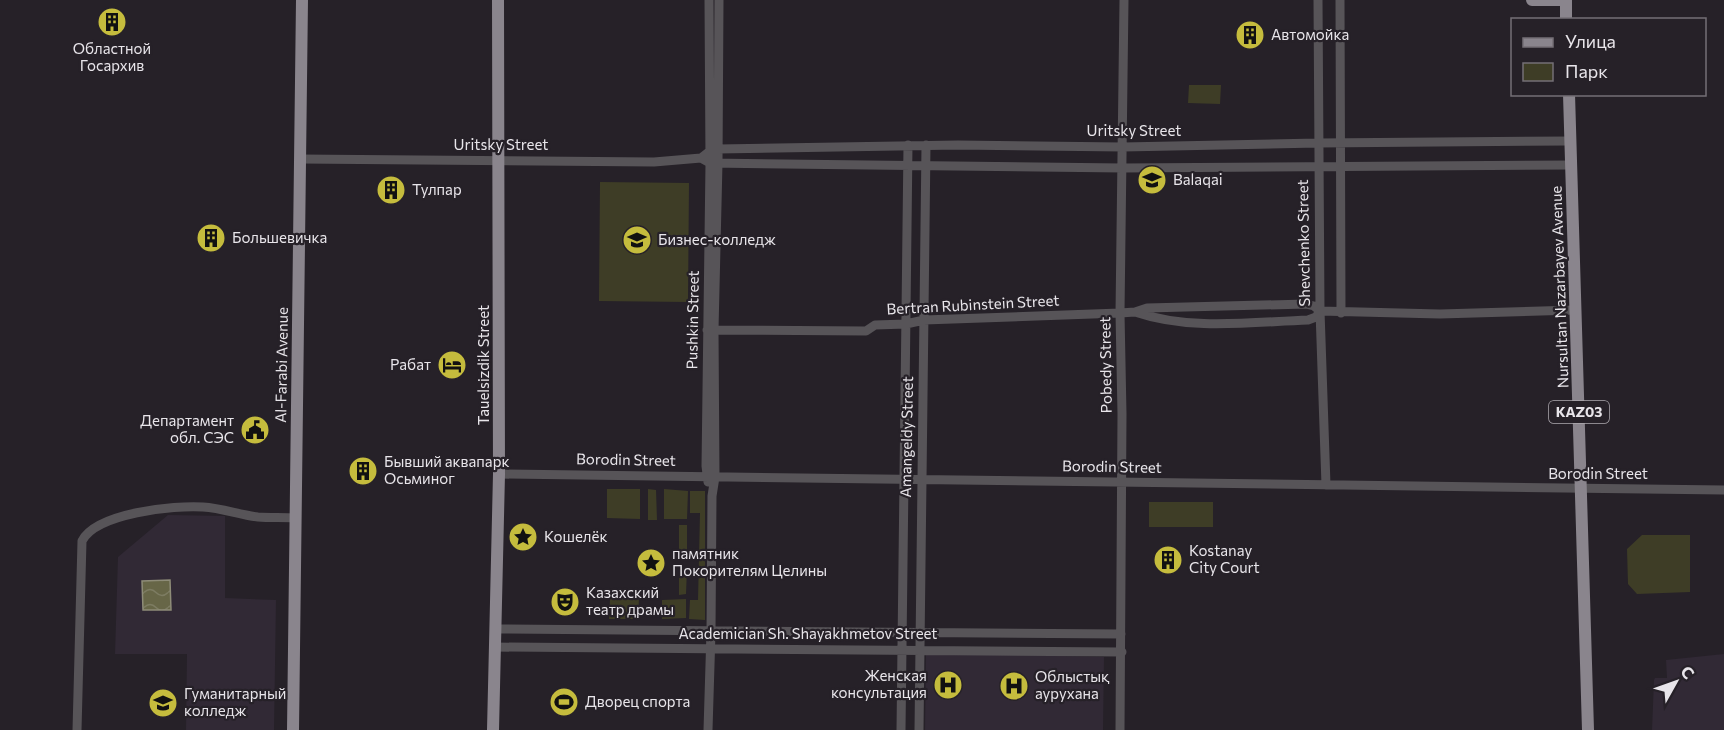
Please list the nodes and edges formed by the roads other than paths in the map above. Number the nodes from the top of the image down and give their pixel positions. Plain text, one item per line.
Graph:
1 (302, 0) edge
2 (498, 0) edge
3 (709, 0) edge
4 (719, 0) edge
5 (1124, 0) edge
6 (1318, 0) edge
7 (1340, 0) edge
8 (1532, 0) edge
9 (1566, 0) edge
10 (1566, 18) edge
11 (1569, 96) edge
12 (1570, 141) junction
13 (1318, 143) junction
14 (1339, 143) junction
15 (926, 145) junction
16 (908, 146) junction
17 (1123, 147) junction
18 (714, 150) junction
19 (300, 159) junction
20 (498, 160) junction
21 (710, 161) junction
22 (908, 165) junction
23 (926, 165) junction
24 (1571, 165) junction
25 (1123, 168) junction
26 (1318, 168) junction
27 (1339, 168) junction
28 (1575, 310) junction
29 (1135, 312) junction
30 (1320, 312) junction
31 (1341, 313) junction
32 (1120, 314) junction
33 (924, 320) junction
34 (906, 324) junction
35 (710, 330) junction
36 (499, 474) junction
37 (711, 477) junction
38 (904, 479) junction
39 (922, 480) junction
40 (1120, 482) junction
41 (1326, 485) junction
42 (1581, 489) junction
43 (1724, 490) edge
44 (296, 518) junction
45 (495, 629) junction
46 (601, 630) junction
47 (711, 632) junction
48 (788, 632) junction
49 (902, 632) junction
50 (920, 632) junction
51 (1121, 634) junction
52 (494, 647) junction
53 (602, 648) junction
54 (711, 648) junction
55 (788, 649) junction
56 (902, 649) junction
57 (920, 649) junction
58 (1122, 652) junction
59 (77, 730) edge
60 (293, 730) edge
61 (493, 730) edge
62 (708, 730) edge
63 (901, 730) edge
64 (919, 730) edge
65 (1120, 730) edge
66 (1588, 730) edge

1 - 19 main road, Al-Farabi Avenue
2 - 20 main road, Tauelsіzdіk Street
3 - 18 street, Pushkin Street
4 - 18 street, Pushkin Street
5 - 17 street, Pobedy Street
6 - 13 street, Shevchenko Street
7 - 14 street
8 - 9 main road
9 - 10 main road
11 - 12 main road, Nursultan Nazarbayev Avenue / KАZ03
12 - 14 street, Uritsky Street
12 - 24 main road, Nursultan Nazarbayev Avenue / KАZ03
13 - 14 street, Uritsky Street
13 - 17 street, Uritsky Street
13 - 26 street, Shevchenko Street
14 - 27 street
15 - 16 street, Uritsky Street
15 - 17 street, Uritsky Street
15 - 23 street, Amangeldy Street
16 - 18 street, Uritsky Street
16 - 22 street, Amangeldy Street
17 - 25 street, Pobedy Street
18 - 21 street
18 - 21 street, Pushkin Street
19 - 20 street, Uritsky Street
19 - 44 main road, Al-Farabi Avenue
20 - 21 street, Uritsky Street
20 - 36 main road, Tauelsіzdіk Street
21 - 22 street, Uritsky Street
21 - 35 street, Pushkin Street
22 - 23 street, Uritsky Street
22 - 34 street, Amangeldy Street
23 - 25 street, Uritsky Street
23 - 33 street, Amangeldy Street
24 - 27 street, Uritsky Street
24 - 28 main road, Nursultan Nazarbayev Avenue / KАZ03
25 - 26 street, Uritsky Street
25 - 32 street, Pobedy Street
26 - 27 street, Uritsky Street
26 - 30 street, Shevchenko Street
27 - 31 street
28 - 31 street
28 - 42 main road, Nursultan Nazarbayev Avenue / KАZ03
29 - 30 street, Bertran Rubinstein Street
29 - 30 street
29 - 32 street, Bertran Rubinstein Street
30 - 31 street
30 - 41 street, Shevchenko Street
32 - 33 street, Bertran Rubinstein Street
32 - 40 street, Pobedy Street
33 - 34 street, Bertran Rubinstein Street
33 - 39 street, Amangeldy Street
34 - 35 street, Bertran Rubinstein Street
34 - 38 street, Amangeldy Street
35 - 37 street, Pushkin Street
36 - 37 street, Borodin Street
36 - 45 main road, Tauelsіzdіk Street
37 - 38 street, Borodin Street
37 - 47 street, Pushkin Street
38 - 39 street, Borodin Street
38 - 49 street, Amangeldy Street
39 - 40 street, Borodin Street
39 - 50 street, Amangeldy Street
40 - 41 street, Borodin Street
40 - 51 street, Pobedy Street
41 - 42 street, Borodin Street
42 - 43 street, Borodin Street
42 - 66 main road, Nursultan Nazarbayev Avenue / KАZ03
44 - 59 street
44 - 60 main road, Al-Farabi Avenue
45 - 46 street, Academician Sh. Shayakhmetov Street
45 - 52 main road, Tauelsіzdіk Street
46 - 47 street, Academician Sh. Shayakhmetov Street
46 - 53 street
47 - 48 street, Academician Sh. Shayakhmetov Street
47 - 54 street, Pushkin Street
48 - 49 street, Academician Sh. Shayakhmetov Street
48 - 55 street
49 - 50 street, Academician Sh. Shayakhmetov Street
49 - 56 street, Amangeldy Street
50 - 51 street, Academician Sh. Shayakhmetov Street
50 - 57 street, Amangeldy Street
51 - 58 street, Pobedy Street
52 - 53 street, Academician Sh. Shayakhmetov Street
52 - 61 main road, Tauelsіzdіk Street
53 - 54 street, Academician Sh. Shayakhmetov Street
54 - 55 street, Academician Sh. Shayakhmetov Street
54 - 62 street, Pushkin Street
55 - 56 street, Academician Sh. Shayakhmetov Street
56 - 57 street, Academician Sh. Shayakhmetov Street
56 - 63 street, Amangeldy Street
57 - 58 street, Academician Sh. Shayakhmetov Street
57 - 64 street, Amangeldy Street
58 - 65 street, Pobedy Street

